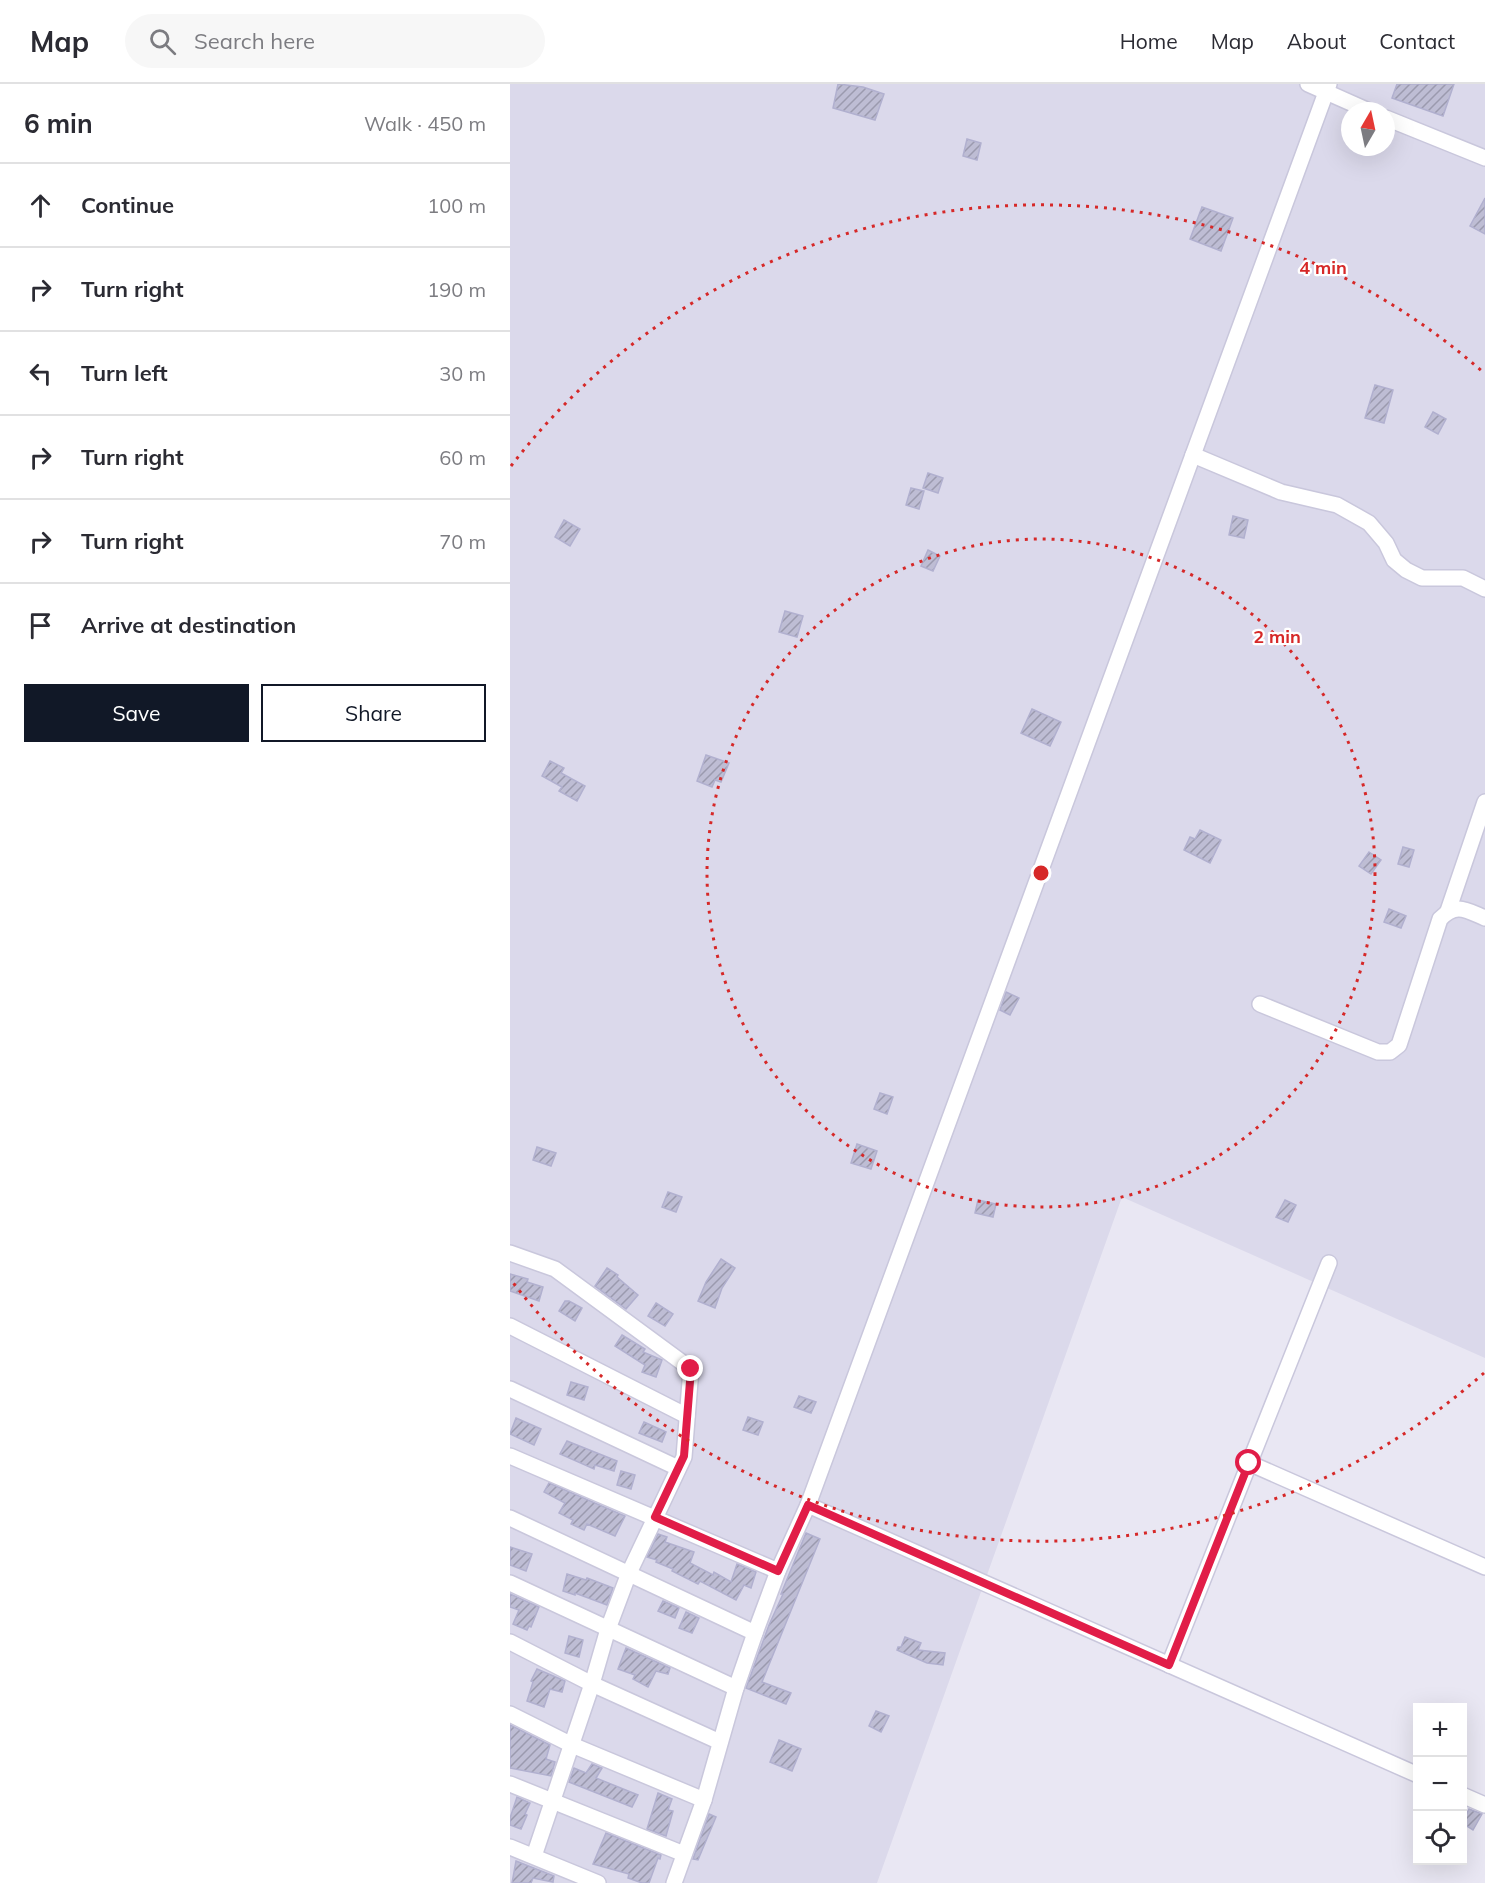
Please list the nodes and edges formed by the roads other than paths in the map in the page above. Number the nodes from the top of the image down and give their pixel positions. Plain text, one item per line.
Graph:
1 (1308, 84) edge
2 (1327, 89) edge
3 (1352, 102) edge
4 (1395, 122) edge
5 (1485, 158) edge
6 (1193, 455) junction
7 (1485, 589) edge
8 (1485, 802) edge
9 (1448, 911) junction
10 (1485, 918) edge
11 (1260, 1004) dead end
12 (510, 1253) edge
13 (1329, 1263) dead end
14 (510, 1326) edge
15 (510, 1389) edge
16 (687, 1416) junction
17 (510, 1456) edge
18 (1249, 1463) junction
19 (678, 1468) junction
20 (808, 1505) junction
21 (655, 1517) junction
22 (510, 1518) edge
23 (1485, 1567) edge
24 (778, 1571) junction
25 (629, 1573) junction
26 (510, 1583) edge
27 (608, 1629) junction
28 (755, 1632) junction
29 (510, 1642) edge
30 (1169, 1665) junction
31 (592, 1684) junction
32 (736, 1688) junction
33 (510, 1714) edge
34 (720, 1742) junction
35 (572, 1745) junction
36 (1413, 1773) edge
37 (510, 1784) edge
38 (1467, 1797) edge
39 (704, 1800) junction
40 (552, 1802) junction
41 (1485, 1804) edge
42 (510, 1847) edge
43 (684, 1854) junction
44 (534, 1856) junction
45 (598, 1883) edge
46 (674, 1883) edge

1 - 2 street
2 - 3 street
2 - 6 street
4 - 5 street
6 - 7 street
6 - 20 street
8 - 9 street
9 - 10 street
9 - 11 street
12 - 16 street
13 - 18 street
14 - 16 street
15 - 19 street
16 - 19 street
17 - 21 street
18 - 23 street
18 - 30 street
19 - 21 street
20 - 24 street
20 - 30 street
21 - 24 street
21 - 25 street
22 - 25 street
24 - 28 street
25 - 27 street
25 - 28 street
26 - 27 street
27 - 31 street
27 - 32 street
28 - 32 street
29 - 31 street
30 - 36 street
31 - 34 street
31 - 35 street
32 - 34 street
33 - 35 street
34 - 39 street
35 - 39 street
35 - 40 street
37 - 40 street
38 - 41 street
39 - 43 street
40 - 43 street
40 - 44 street
42 - 44 street
43 - 46 street
44 - 45 street

